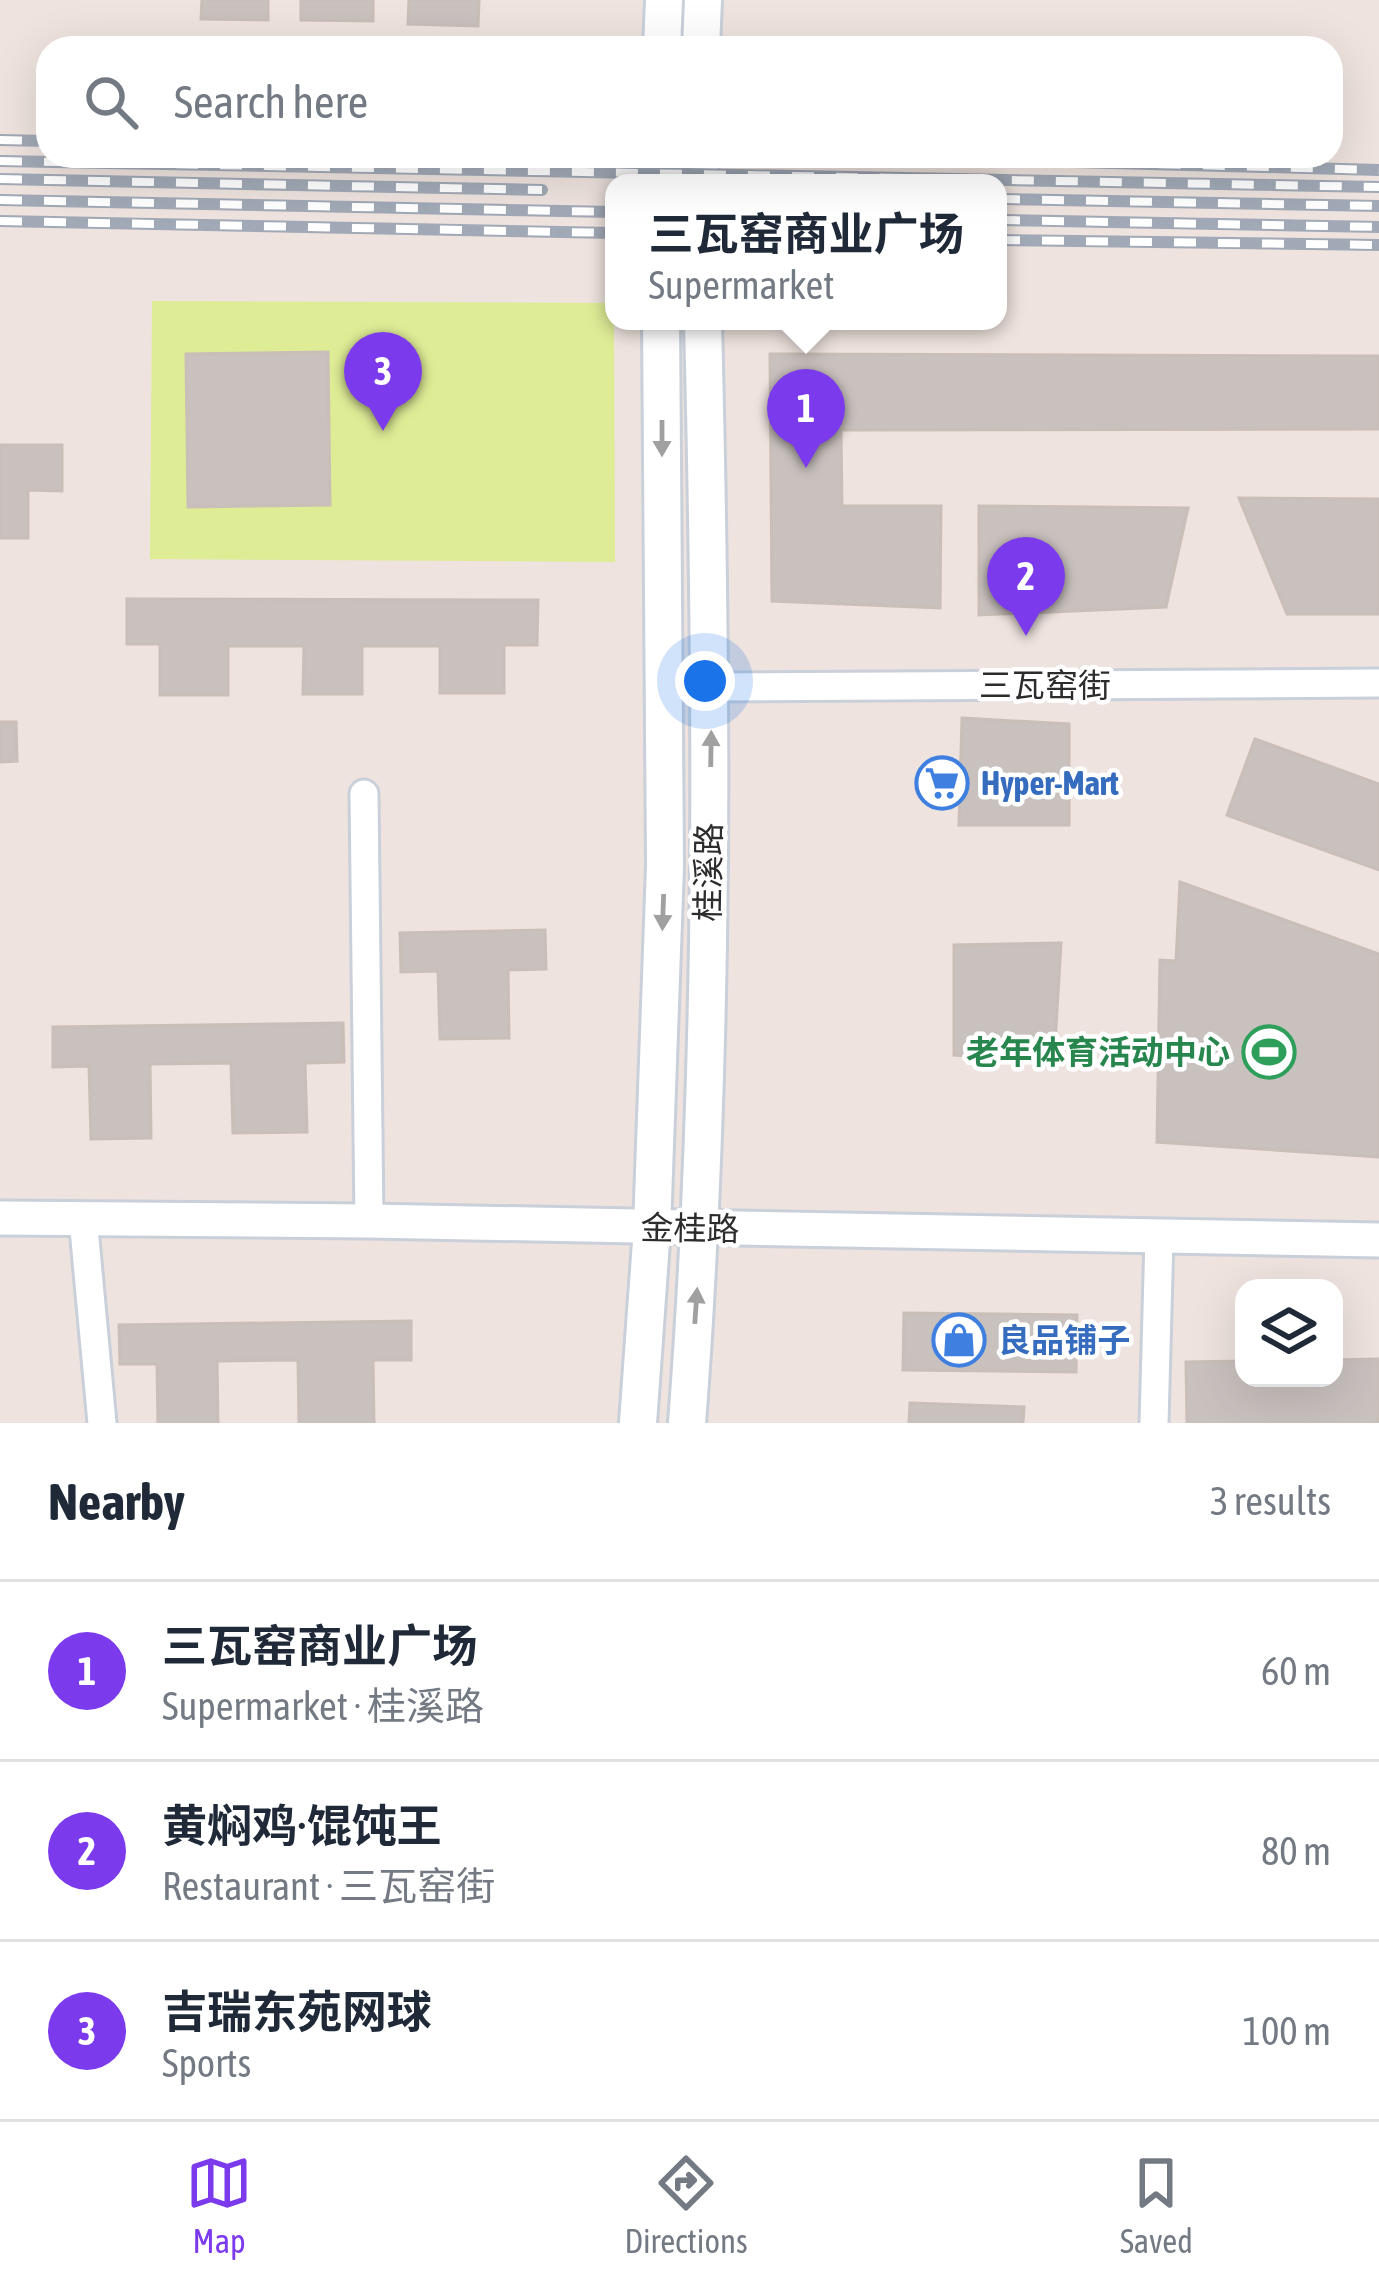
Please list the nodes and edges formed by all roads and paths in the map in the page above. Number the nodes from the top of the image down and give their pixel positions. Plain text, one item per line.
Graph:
1 (664, 0) edge
2 (703, 0) edge
3 (662, 36) edge
4 (702, 36) edge
5 (661, 330) edge
6 (703, 330) edge
7 (1379, 683) edge
8 (712, 687) junction
9 (364, 794) dead end
10 (0, 1218) edge
11 (83, 1218) junction
12 (370, 1221) junction
13 (652, 1228) junction
14 (702, 1228) junction
15 (1159, 1237) junction
16 (1379, 1240) edge
17 (102, 1423) edge
18 (638, 1423) edge
19 (687, 1423) edge
20 (1154, 1423) edge

1 - 3 main road
2 - 4 main road
5 -> 13 main road, 桂溪路
6 - 8 main road, 桂溪路
7 - 8 street, 三瓦窑街
14 -> 8 main road, 桂溪路
9 - 12 street
10 - 11 street, 金桂路
11 - 12 street, 金桂路
11 - 17 street
12 - 13 street, 金桂路
13 - 14 street, 金桂路
13 - 18 main road, 桂溪路
14 - 15 street, 金桂路
19 -> 14 main road, 桂溪路
15 - 16 street, 金桂路
15 - 20 street

